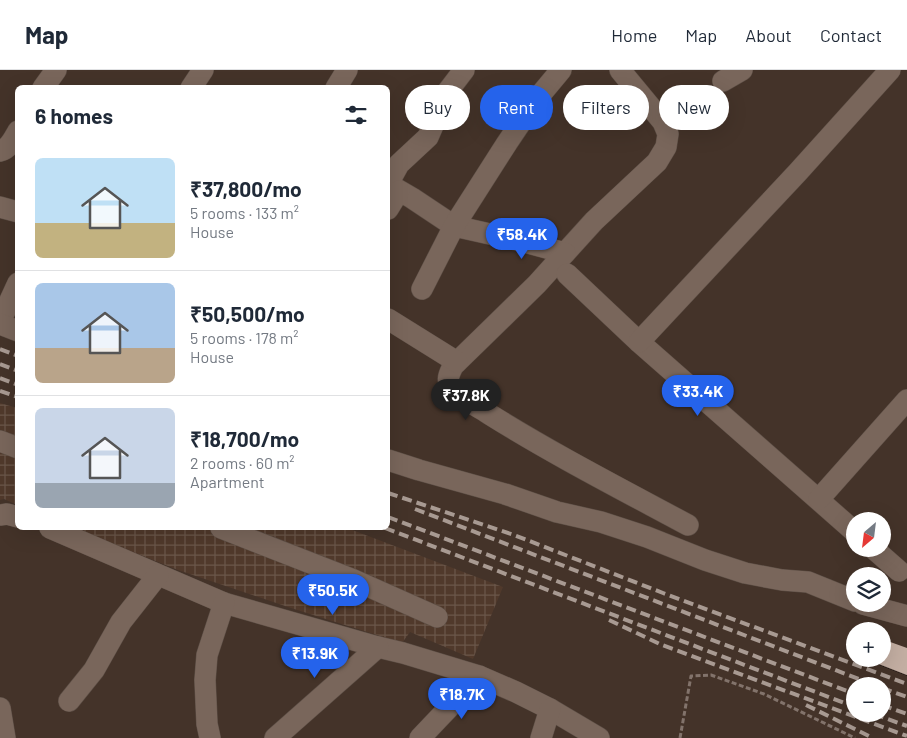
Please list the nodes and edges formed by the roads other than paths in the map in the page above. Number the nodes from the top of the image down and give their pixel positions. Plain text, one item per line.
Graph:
1 (56, 70) edge
2 (204, 70) edge
3 (347, 70) edge
4 (464, 70) edge
5 (561, 70) edge
6 (620, 70) edge
7 (742, 70) edge
8 (890, 70) edge
9 (723, 81) dead end
10 (45, 85) edge
11 (193, 85) edge
12 (338, 85) edge
13 (15, 137) edge
14 (0, 151) edge
15 (392, 186) edge
16 (0, 207) edge
17 (15, 211) edge
18 (454, 226) junction
19 (566, 263) junction
20 (422, 289) dead end
21 (15, 290) edge
22 (390, 320) edge
23 (0, 323) edge
24 (15, 330) edge
25 (640, 342) junction
26 (457, 362) junction
27 (907, 400) edge
28 (0, 441) edge
29 (15, 447) edge
30 (390, 461) edge
31 (819, 499) junction
32 (0, 515) edge
33 (15, 516) edge
34 (846, 524) edge
35 (688, 526) dead end
36 (55, 530) edge
37 (226, 530) edge
38 (884, 558) edge
39 (899, 571) dead end
40 (158, 575) junction
41 (846, 597) edge
42 (224, 603) junction
43 (891, 612) edge
44 (907, 616) edge
45 (437, 617) dead end
46 (378, 647) junction
47 (478, 676) junction
48 (69, 701) dead end
49 (0, 708) edge
50 (550, 709) junction
51 (204, 733) edge
52 (5, 738) edge
53 (275, 738) edge
54 (420, 738) edge
55 (541, 738) edge
56 (599, 738) edge

1 - 10 street
2 - 11 street
3 - 12 street
4 - 15 street
5 - 18 street
6 - 19 street
7 - 9 street
8 - 25 street
13 - 14 street
15 - 18 street
16 - 17 street
18 - 19 street
18 - 20 street
19 - 25 street
19 - 26 street
21 - 23 street
22 - 26 street
23 - 24 street
25 - 31 street
26 - 35 street
27 - 31 street
28 - 29 street
30 - 41 street
31 - 34 street
32 - 33 street
36 - 40 street
37 - 45 street
38 - 39 street
40 - 42 street
40 - 48 street
42 - 46 street
42 - 51 street
43 - 44 street
46 - 47 street
46 - 53 street
47 - 50 street
47 - 54 street
49 - 52 street
50 - 55 street
50 - 56 street

